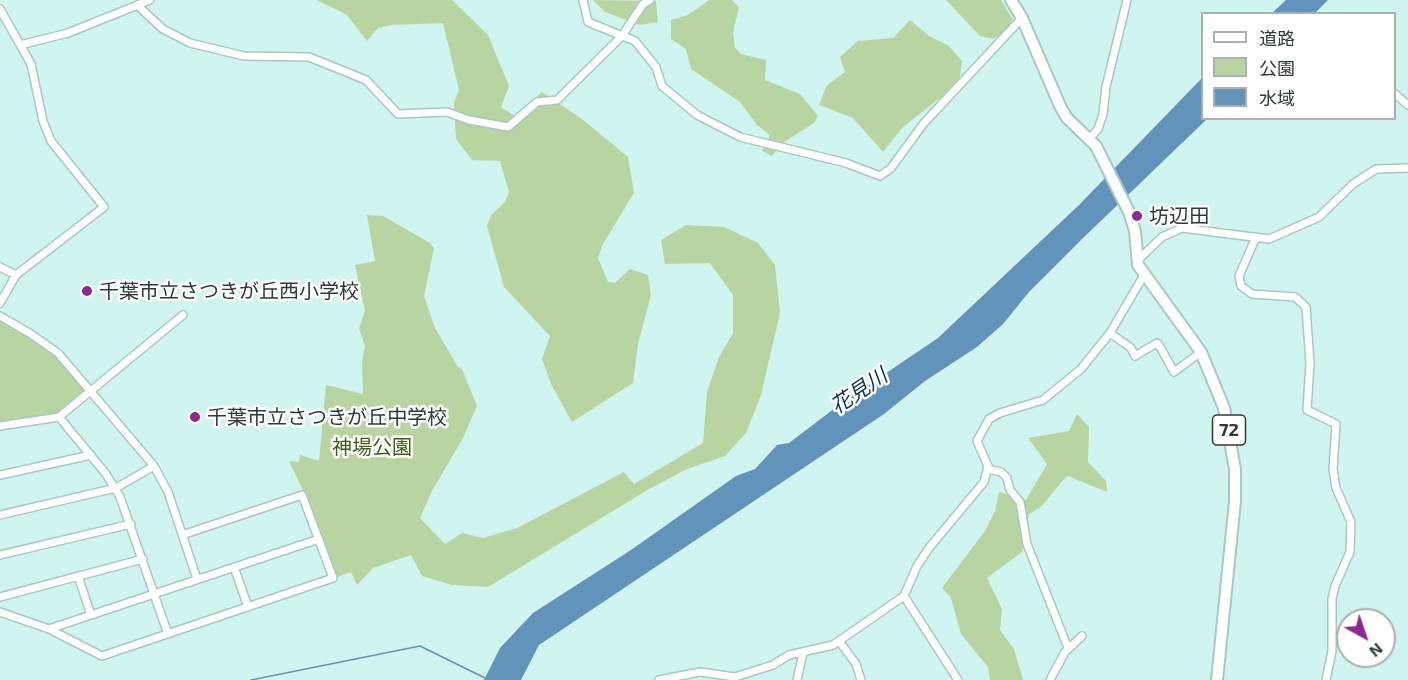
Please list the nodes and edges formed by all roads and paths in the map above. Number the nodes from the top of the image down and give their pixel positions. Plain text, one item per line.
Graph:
1 (150, 0) edge
2 (583, 0) edge
3 (650, 0) edge
4 (1011, 0) edge
5 (1126, 0) edge
6 (137, 5) junction
7 (0, 9) edge
8 (1022, 18) junction
9 (622, 36) junction
10 (20, 45) junction
11 (1396, 94) edge
12 (1408, 105) edge
13 (1090, 138) junction
14 (1408, 168) edge
15 (1256, 237) junction
16 (1136, 262) junction
17 (0, 267) edge
18 (16, 275) junction
19 (1144, 275) junction
20 (0, 303) edge
21 (183, 315) dead end
22 (0, 316) edge
23 (1110, 333) junction
24 (1201, 352) junction
25 (90, 392) junction
26 (59, 417) junction
27 (0, 426) edge
28 (91, 455) junction
29 (154, 466) junction
30 (988, 469) junction
31 (0, 475) edge
32 (116, 488) junction
33 (0, 515) edge
34 (131, 524) junction
35 (182, 535) junction
36 (319, 539) junction
37 (0, 555) edge
38 (143, 559) junction
39 (234, 567) junction
40 (78, 576) junction
41 (197, 579) junction
42 (155, 593) junction
43 (904, 596) junction
44 (0, 597) edge
45 (248, 607) junction
46 (0, 612) edge
47 (91, 615) junction
48 (49, 628) junction
49 (168, 634) junction
50 (1082, 636) dead end
51 (840, 641) junction
52 (1068, 648) junction
53 (803, 653) junction
54 (745, 677) edge
55 (659, 680) edge
56 (797, 680) edge
57 (861, 680) edge
58 (958, 680) edge
59 (1050, 680) edge
60 (1216, 680) edge
61 (1326, 680) edge

1 - 6 street
2 - 9 street
3 - 9 street
4 - 8 main road, 72
5 - 13 street
6 - 9 street
6 - 10 street
7 - 10 street
8 - 9 street
8 - 13 main road, 72
10 - 18 street
11 - 12 street
13 - 16 main road, 72
14 - 15 street
15 - 16 street
15 - 61 street
16 - 19 main road, 72
17 - 18 street
18 - 20 street
19 - 23 street
19 - 24 main road, 72
21 - 25 street
22 - 25 street
23 - 24 street
23 - 30 street
24 - 60 main road, 72
25 - 26 street
25 - 29 street
26 - 27 street
26 - 28 street
28 - 31 street
28 - 32 street
29 - 32 street
29 - 35 street
30 - 43 street
30 - 52 street
32 - 33 street
32 - 34 street
34 - 37 street
34 - 38 street
35 - 36 street
35 - 41 street
36 - 39 street
36 - 45 street
38 - 40 street
38 - 42 street
39 - 41 street
39 - 45 street
40 - 44 street
40 - 47 street
41 - 42 street
42 - 47 street
42 - 49 street
43 - 51 street
43 - 58 street
45 - 49 street
46 - 48 street
47 - 48 street
48 - 49 street
50 - 52 street
51 - 53 street
51 - 57 street
52 - 59 street
53 - 54 street
53 - 56 street
54 - 55 street

